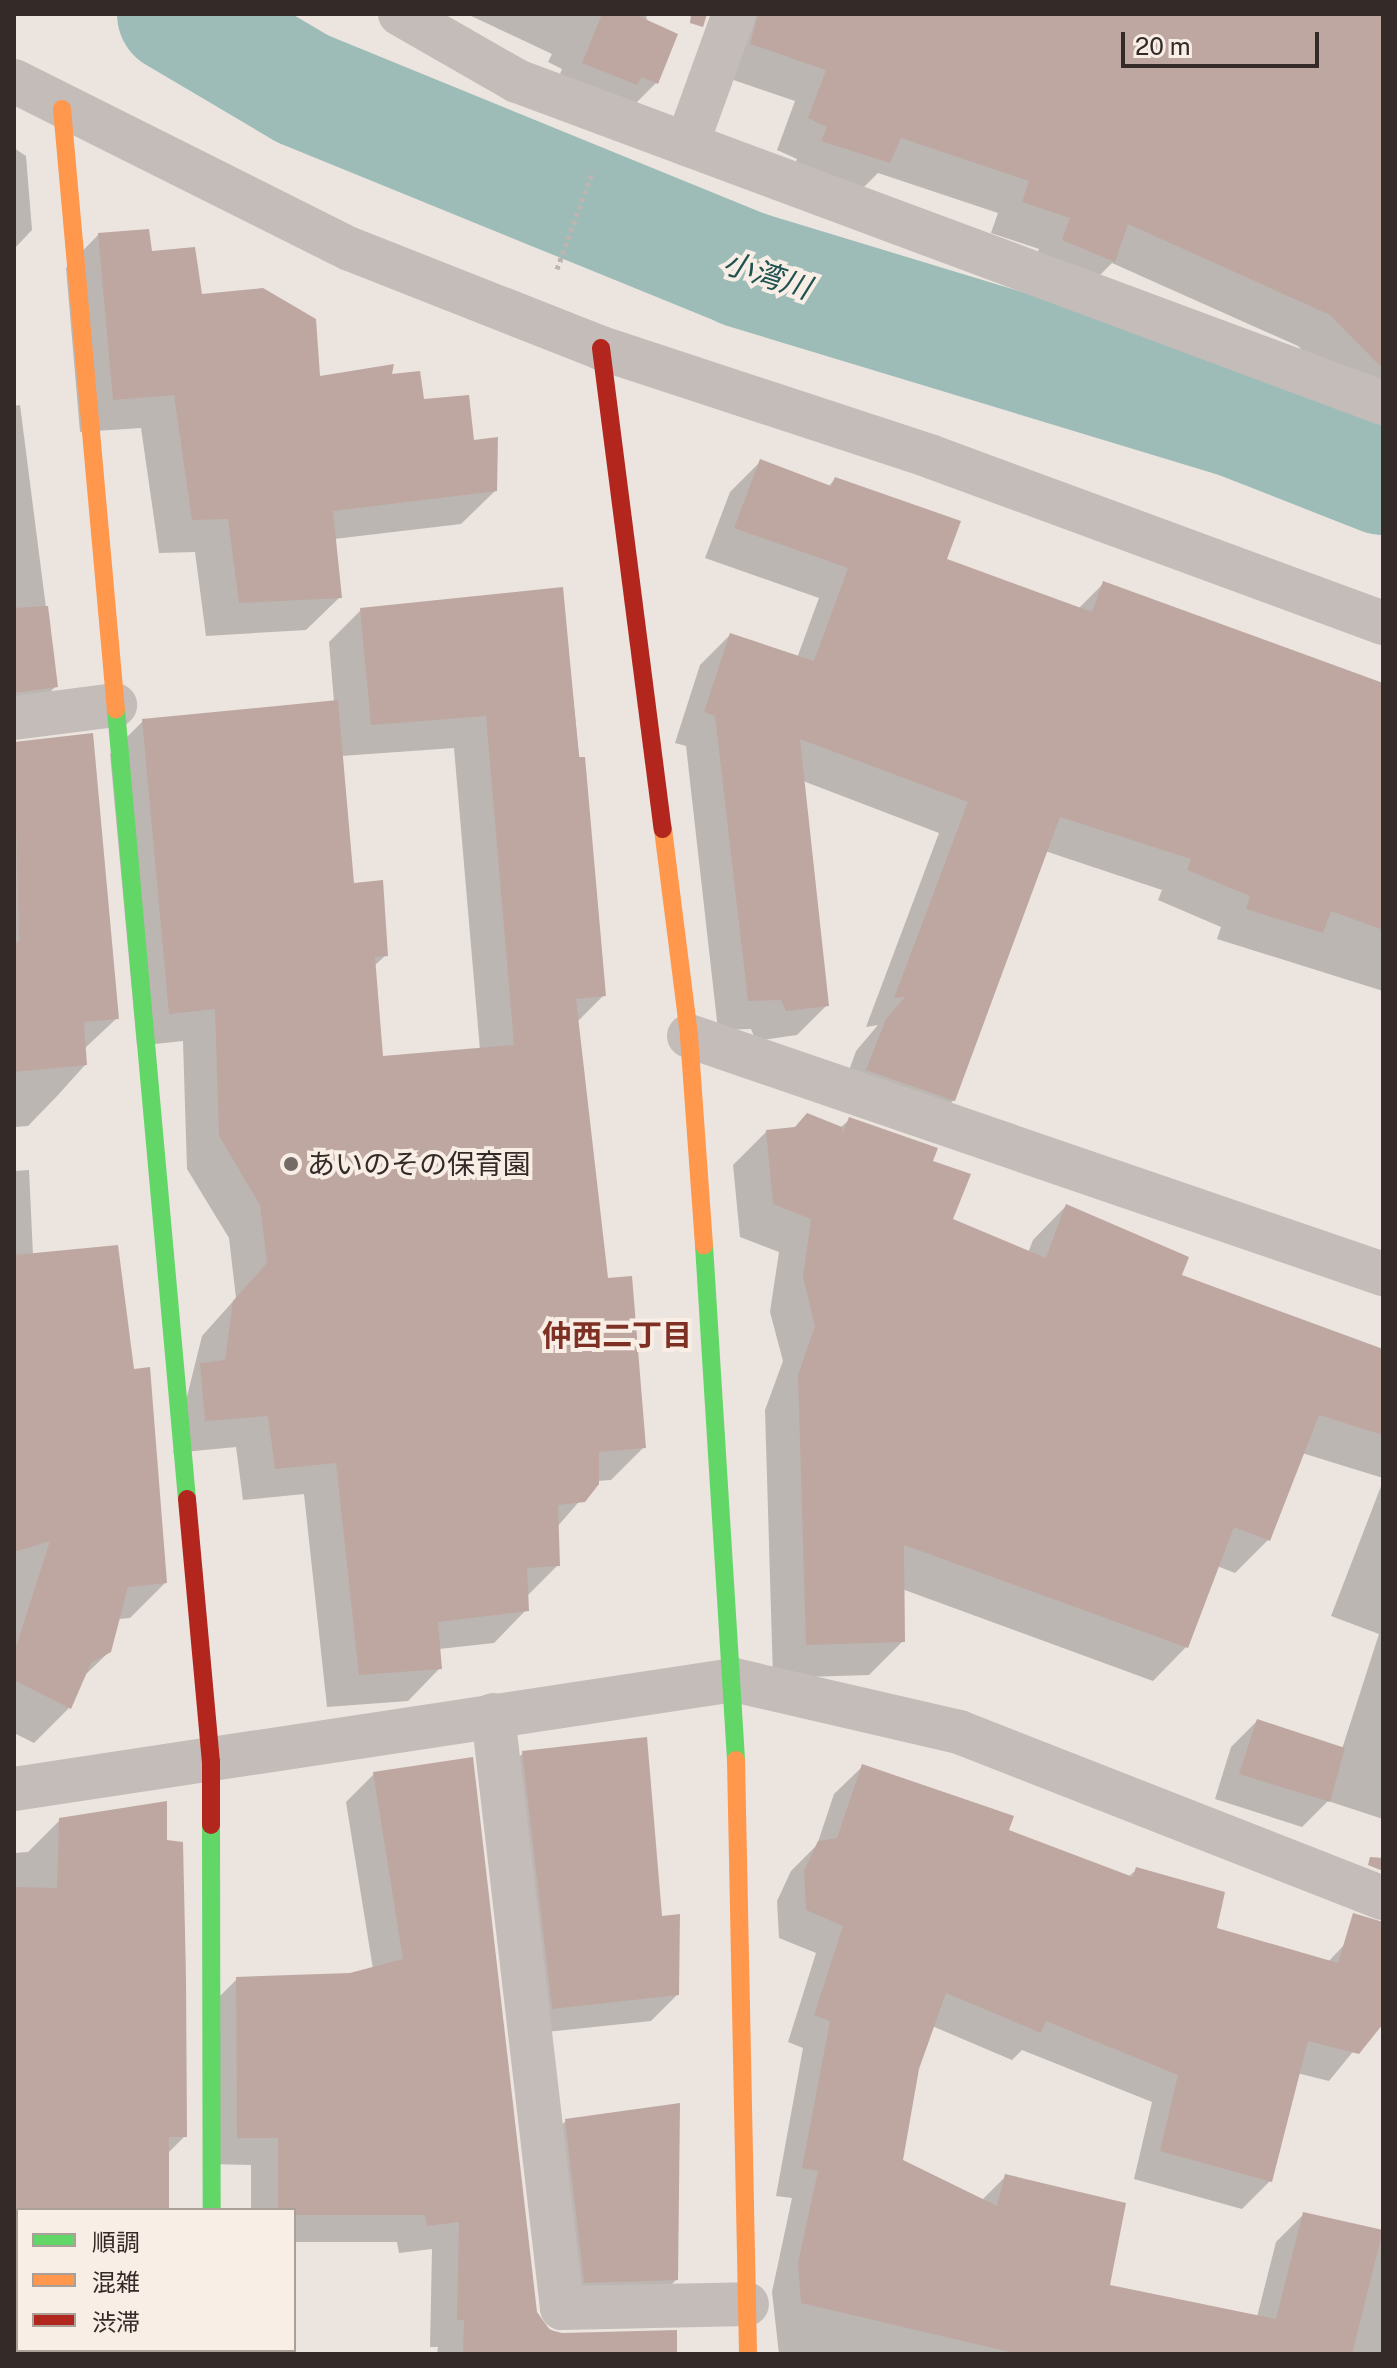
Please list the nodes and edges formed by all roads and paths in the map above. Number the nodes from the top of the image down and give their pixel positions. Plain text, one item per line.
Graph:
1 (400, 14) edge
2 (734, 14) edge
3 (14, 81) edge
4 (62, 109) junction
5 (687, 144) junction
6 (598, 156) dead end
7 (552, 283) dead end
8 (601, 348) junction
9 (1383, 403) edge
10 (1383, 623) edge
11 (115, 705) junction
12 (14, 718) edge
13 (689, 1036) junction
14 (1383, 1274) edge
15 (734, 1680) junction
16 (493, 1715) junction
17 (211, 1762) junction
18 (14, 1789) edge
19 (1383, 1898) edge
20 (212, 2208) edge
21 (747, 2304) junction
22 (757, 2352) edge

1 - 5 street
2 - 5 street
3 - 4 street
4 - 8 street
4 - 11 street
5 - 9 street
6 - 7 path
8 - 10 street
8 - 13 street
11 - 12 street
11 - 17 street
13 - 14 street
13 - 15 street
15 - 16 street
15 - 19 street
15 - 21 street
16 - 17 street
16 - 21 street
17 - 18 street
17 - 20 street
21 - 22 street

